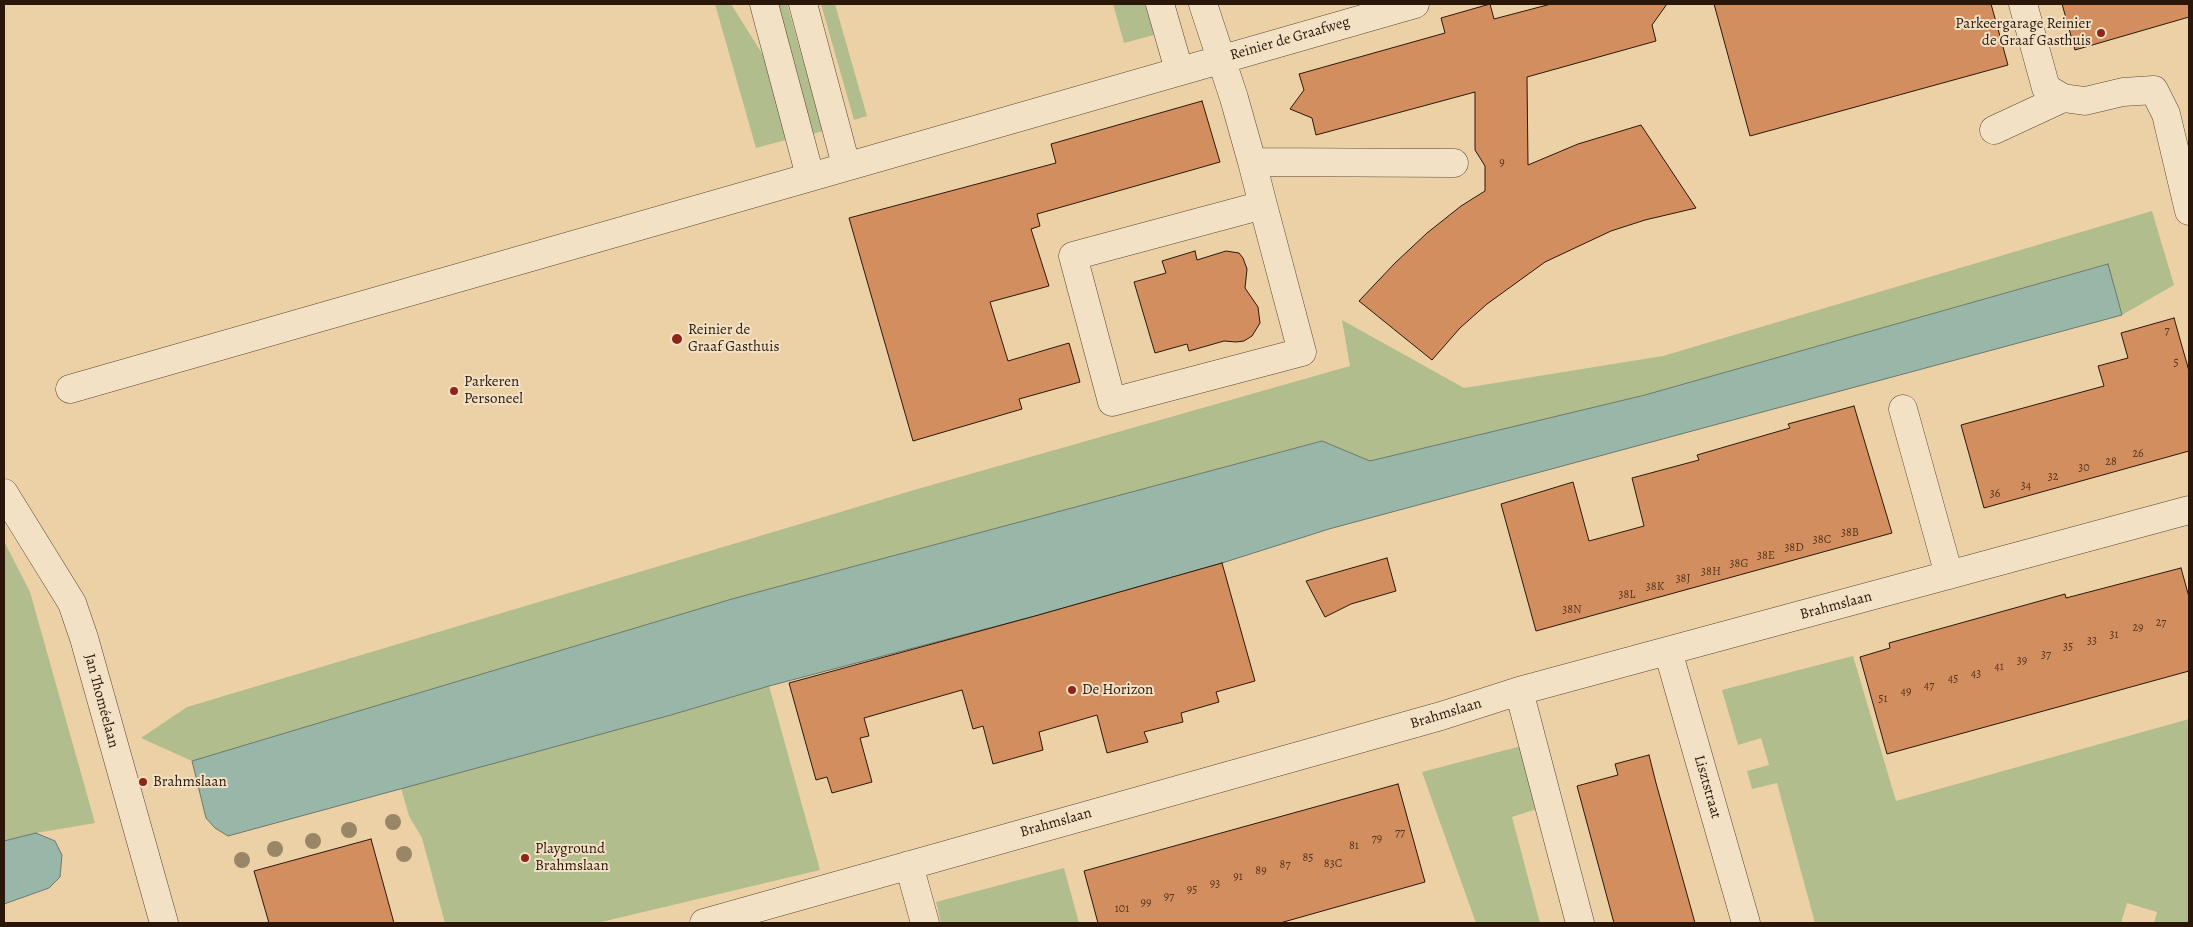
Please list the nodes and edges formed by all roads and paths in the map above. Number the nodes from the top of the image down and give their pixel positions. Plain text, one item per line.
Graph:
1 (764, 4) edge
2 (803, 4) edge
3 (1160, 4) edge
4 (1203, 4) edge
5 (1415, 4) edge
6 (2023, 4) edge
7 (1220, 58) junction
8 (1179, 70) junction
9 (2062, 98) junction
10 (1994, 130) dead end
11 (1252, 162) junction
12 (1454, 163) dead end
13 (846, 165) junction
14 (810, 176) junction
15 (2187, 202) edge
16 (1263, 205) junction
17 (70, 388) dead end
18 (1903, 409) dead end
19 (4, 493) edge
20 (2189, 510) edge
21 (1949, 575) junction
22 (1668, 651) junction
23 (1519, 691) junction
24 (909, 865) junction
25 (743, 918) edge
26 (164, 923) edge
27 (704, 923) edge
28 (925, 923) edge
29 (1580, 923) edge
30 (1746, 923) edge

1 - 14 street
2 - 13 street
3 - 8 street
4 - 7 street, Reinier de Graafweg
5 - 7 street, Reinier de Graafweg
6 - 9 street
7 - 8 street
7 - 11 street
8 - 13 street
9 - 10 street
9 - 15 street
11 - 12 street
11 - 16 street
13 - 14 street
14 - 17 street
16 - 16 street
18 - 21 street
19 - 26 street, Jan Thoméelaan
20 - 21 street, Brahmslaan
21 - 22 street, Brahmslaan
22 - 23 street, Brahmslaan
22 - 30 street, Lisztstraat
23 - 24 street, Brahmslaan
23 - 29 street
24 - 25 street, Brahmslaan
24 - 28 street
25 - 27 street, Brahmslaan

